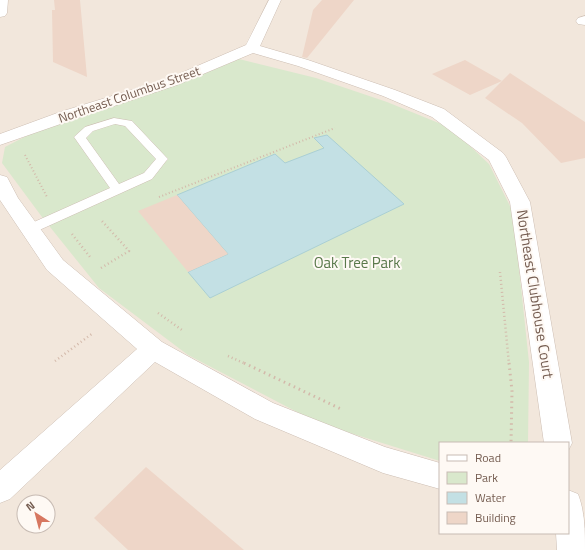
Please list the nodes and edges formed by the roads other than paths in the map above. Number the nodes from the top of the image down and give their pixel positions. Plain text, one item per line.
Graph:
1 (275, 0) edge
2 (252, 48) junction
3 (0, 140) edge
4 (0, 181) edge
5 (117, 190) junction
6 (30, 229) junction
7 (153, 349) junction
8 (558, 442) edge
9 (439, 476) edge
10 (0, 489) edge
11 (573, 512) edge
12 (573, 550) edge

1 - 2 street
2 - 3 street, Northeast Columbus Street
2 - 8 street, Northeast Clubhouse Court
4 - 6 street
5 - 5 lane
5 - 6 lane
6 - 7 street
7 - 9 street
7 - 10 street
11 - 12 street

